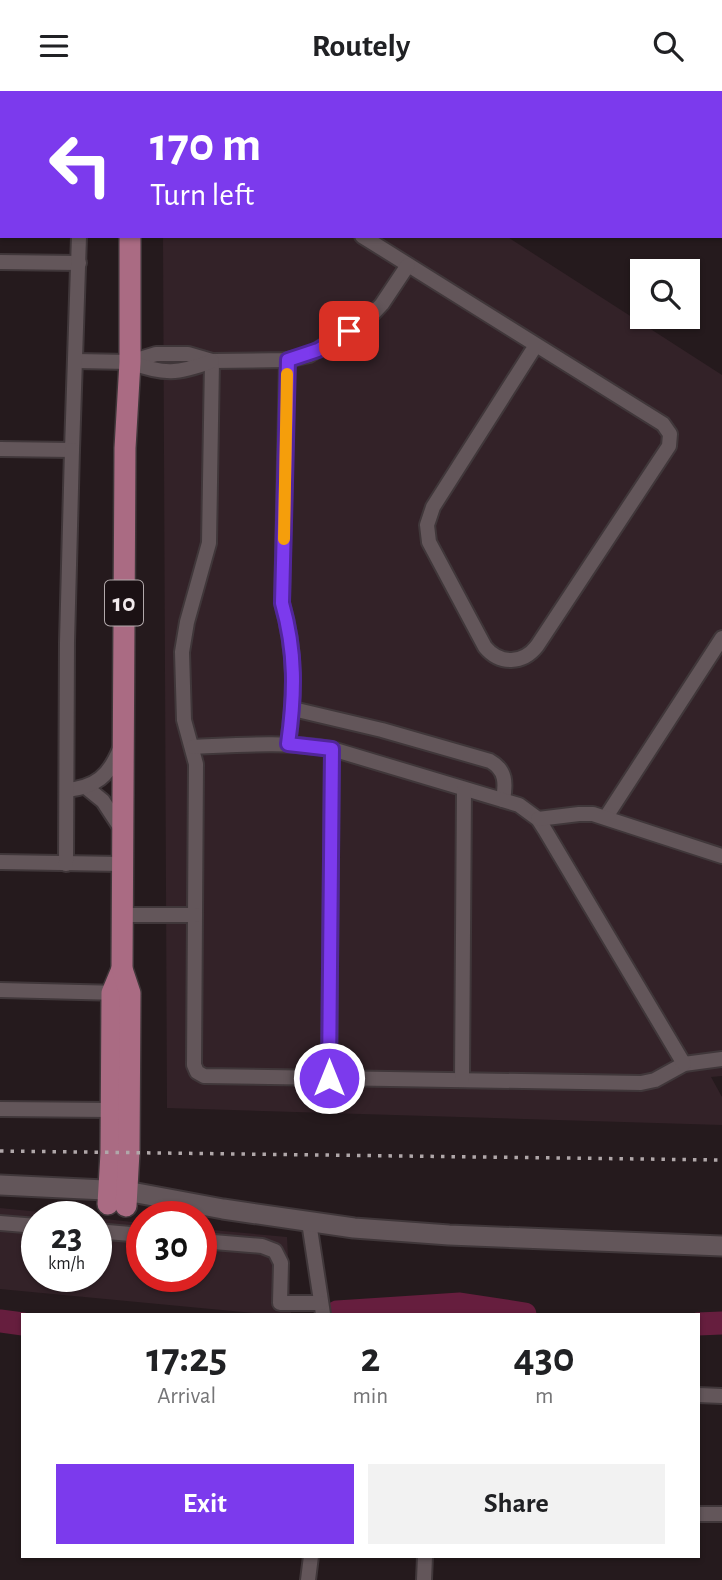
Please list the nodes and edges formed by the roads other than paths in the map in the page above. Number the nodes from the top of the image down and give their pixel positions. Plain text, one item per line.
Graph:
1 (79, 238) edge
2 (130, 238) edge
3 (365, 238) edge
4 (0, 261) edge
5 (79, 263) junction
6 (408, 265) junction
7 (537, 345) junction
8 (288, 360) junction
9 (76, 361) junction
10 (212, 361) junction
11 (130, 362) junction
12 (0, 449) edge
13 (72, 450) junction
14 (722, 638) edge
15 (293, 709) junction
16 (123, 743) junction
17 (288, 744) junction
18 (193, 747) junction
19 (332, 749) junction
20 (88, 788) junction
21 (464, 789) junction
22 (67, 790) junction
23 (503, 800) junction
24 (606, 817) junction
25 (538, 819) junction
26 (123, 831) junction
27 (722, 856) edge
28 (0, 862) edge
29 (66, 864) junction
30 (122, 864) junction
31 (122, 915) junction
32 (195, 915) junction
33 (0, 990) edge
34 (121, 993) junction
35 (722, 1059) edge
36 (684, 1064) junction
37 (329, 1078) junction
38 (462, 1080) junction
39 (0, 1109) edge
40 (110, 1110) junction
41 (0, 1185) edge
42 (0, 1193) edge
43 (117, 1198) junction
44 (309, 1221) junction
45 (0, 1223) edge
46 (21, 1225) edge
47 (217, 1242) edge
48 (722, 1246) edge
49 (322, 1308) edge
50 (700, 1395) edge
51 (722, 1396) edge
52 (700, 1514) edge
53 (722, 1514) edge
54 (311, 1558) edge
55 (425, 1558) edge
56 (308, 1580) edge
57 (424, 1580) edge

1 - 5 street
2 - 11 main road, 10
3 - 6 street
4 - 5 street
5 - 9 street
6 - 7 street
6 - 8 street
7 - 7 street
8 - 10 street
8 - 15 street
9 - 11 street
9 - 13 street
10 - 11 street
10 - 18 street
11 - 16 main road, 10
12 - 13 street
13 - 22 street
14 - 24 street
15 - 17 street
15 - 23 street
16 - 20 street
16 - 26 main road, 10
17 - 18 street
17 - 19 street
18 - 32 street
19 - 21 street
19 - 37 street
20 - 22 street
20 - 26 street
21 - 23 street
21 - 38 street
22 - 29 street
23 - 25 street
24 - 25 street
24 - 27 street
25 - 36 street
26 - 30 main road, 10
28 - 29 street
29 - 30 street
30 - 31 main road, 10
31 - 32 street
31 - 34 main road, 10
32 - 37 street
33 - 34 street
34 - 40 main road, 10
34 - 43 main road, 10
35 - 36 street
36 - 38 street
37 - 38 street
39 - 40 street
40 - 43 main road, 10
41 - 43 main road
42 - 43 main road
43 - 44 main road
44 - 48 main road
44 - 49 street
45 - 46 street
47 - 49 street
50 - 51 street
52 - 53 street
54 - 56 street
55 - 57 street

